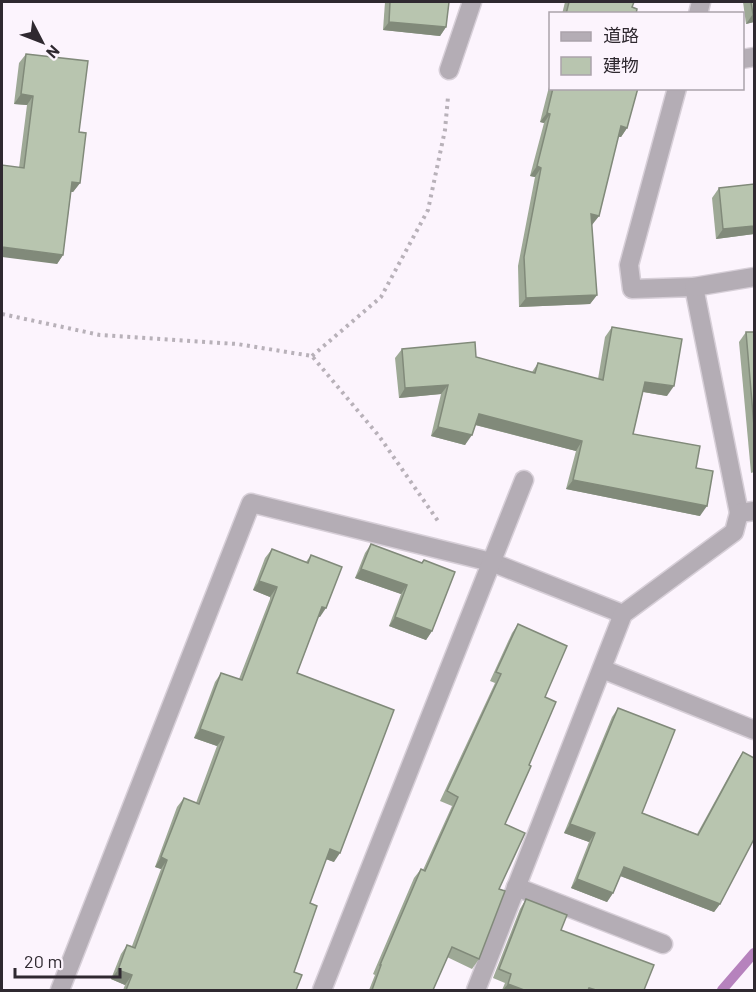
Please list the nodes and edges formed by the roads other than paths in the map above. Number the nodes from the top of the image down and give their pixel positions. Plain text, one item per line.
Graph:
1 (472, 2) edge
2 (450, 69) road end
3 (677, 90) edge
4 (754, 277) edge
5 (694, 287) junction
6 (524, 480) dead end
7 (747, 512) edge
8 (491, 562) junction
9 (623, 614) junction
10 (602, 669) junction
11 (754, 730) edge
12 (516, 887) junction
13 (663, 944) dead end
14 (60, 990) edge
15 (322, 990) edge
16 (476, 990) edge

1 - 2 street
3 - 5 street
4 - 5 street
5 - 7 street
6 - 8 street
7 - 9 street
8 - 9 street
8 - 14 street
8 - 15 street
9 - 10 street
10 - 11 street
10 - 12 street
12 - 13 street
12 - 16 street

